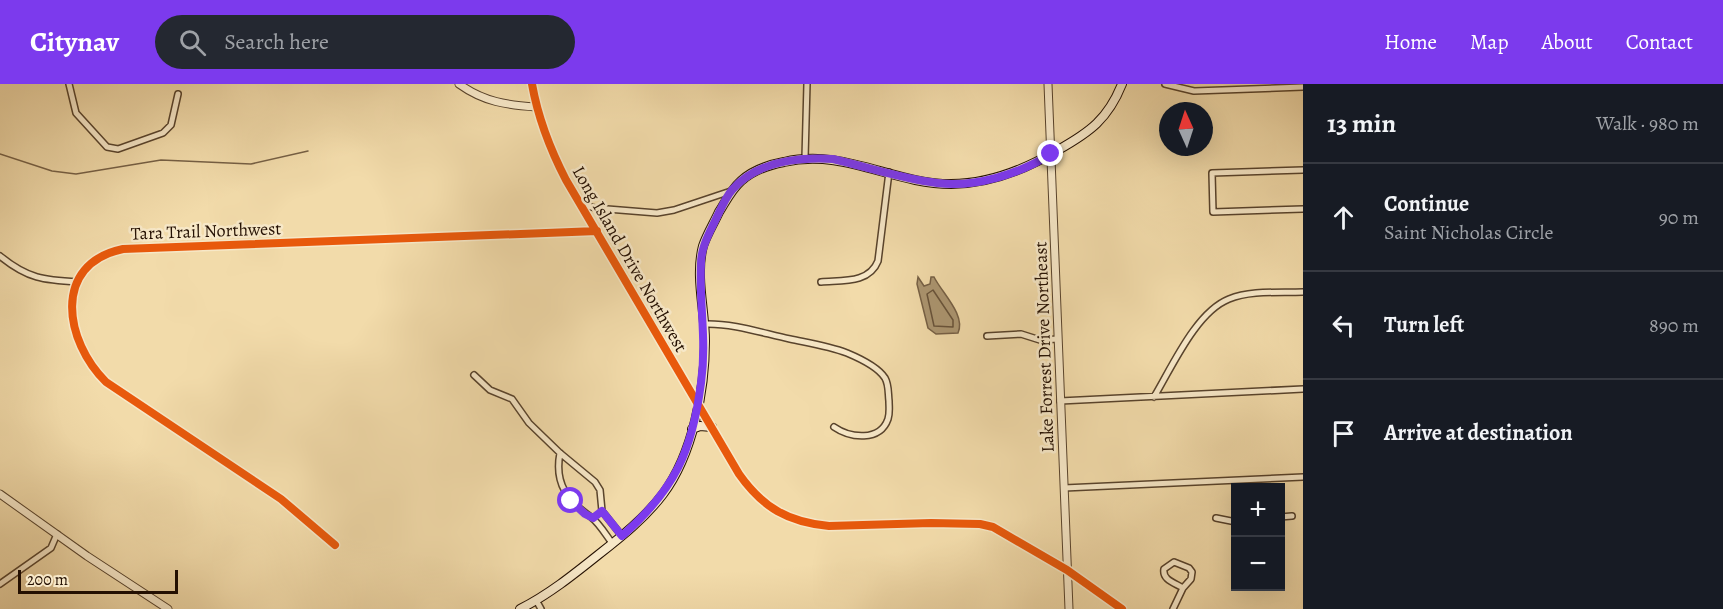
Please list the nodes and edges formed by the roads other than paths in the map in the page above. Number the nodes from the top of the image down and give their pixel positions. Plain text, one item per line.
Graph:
1 (69, 84) edge
2 (459, 84) edge
3 (532, 84) edge
4 (807, 84) edge
5 (1048, 84) edge
6 (1122, 84) edge
7 (1165, 84) edge
8 (1303, 87) edge
9 (178, 94) dead end
10 (536, 107) junction
11 (1051, 154) junction
12 (805, 158) junction
13 (1303, 170) edge
14 (889, 172) junction
15 (731, 191) junction
16 (581, 204) junction
17 (1303, 209) edge
18 (597, 231) junction
19 (0, 256) edge
20 (78, 282) junction
21 (821, 282) dead end
22 (1303, 292) edge
23 (704, 324) junction
24 (987, 336) dead end
25 (1058, 339) junction
26 (474, 375) dead end
27 (1303, 389) edge
28 (1154, 397) junction
29 (1060, 401) junction
30 (698, 404) junction
31 (712, 427) junction
32 (834, 427) dead end
33 (692, 429) junction
34 (560, 453) junction
35 (1303, 477) edge
36 (1240, 480) joint
37 (1064, 488) junction
38 (0, 494) edge
39 (602, 511) junction
40 (1292, 516) dead end
41 (1285, 517) edge
42 (593, 518) junction
43 (1216, 518) dead end
44 (1231, 521) edge
45 (57, 534) junction
46 (622, 536) junction
47 (612, 543) junction
48 (335, 545) dead end
49 (1067, 570) junction
50 (0, 584) edge
51 (1183, 588) junction
52 (536, 600) junction
53 (168, 609) edge
54 (520, 609) edge
55 (541, 609) edge
56 (1069, 609) edge
57 (1122, 609) edge
58 (1173, 609) edge

1 - 9 street
2 - 10 street
3 - 10 street, Long Island Drive Northwest
4 - 12 street
5 - 11 street, Lake Forrest Drive Northeast
6 - 11 main road
7 - 8 street
10 - 16 street, Long Island Drive Northwest
11 - 14 main road
11 - 25 street, Lake Forrest Drive Northeast
12 - 14 main road
12 - 15 main road
13 - 17 street
14 - 21 street
15 - 16 street
15 - 23 main road
16 - 18 street, Long Island Drive Northwest
18 - 20 street, Tara Trail Northwest
18 - 30 street, Long Island Drive Northwest
19 - 20 street
20 - 48 street, Tara Trail Northwest
22 - 28 street
23 - 30 main road
23 - 32 street
24 - 25 street
25 - 29 street, Lake Forrest Drive Northeast
26 - 34 street
27 - 28 street
28 - 29 street
29 - 37 street, Lake Forrest Drive Northeast
30 - 31 street, Long Island Drive Northwest
30 - 33 main road
31 - 33 main road
31 - 49 street, Long Island Drive Northwest
33 - 46 main road
34 - 39 street
34 - 42 street
35 - 36 street
36 - 37 street
37 - 49 street, Lake Forrest Drive Northeast
38 - 45 street
39 - 42 street
39 - 46 street
40 - 41 street
42 - 47 street
43 - 44 street
45 - 50 street
45 - 53 street
46 - 47 main road
47 - 52 main road
49 - 56 street, Lake Forrest Drive Northeast
49 - 57 street, Long Island Drive Northwest
51 - 51 street
51 - 58 street
52 - 54 main road
52 - 55 street

